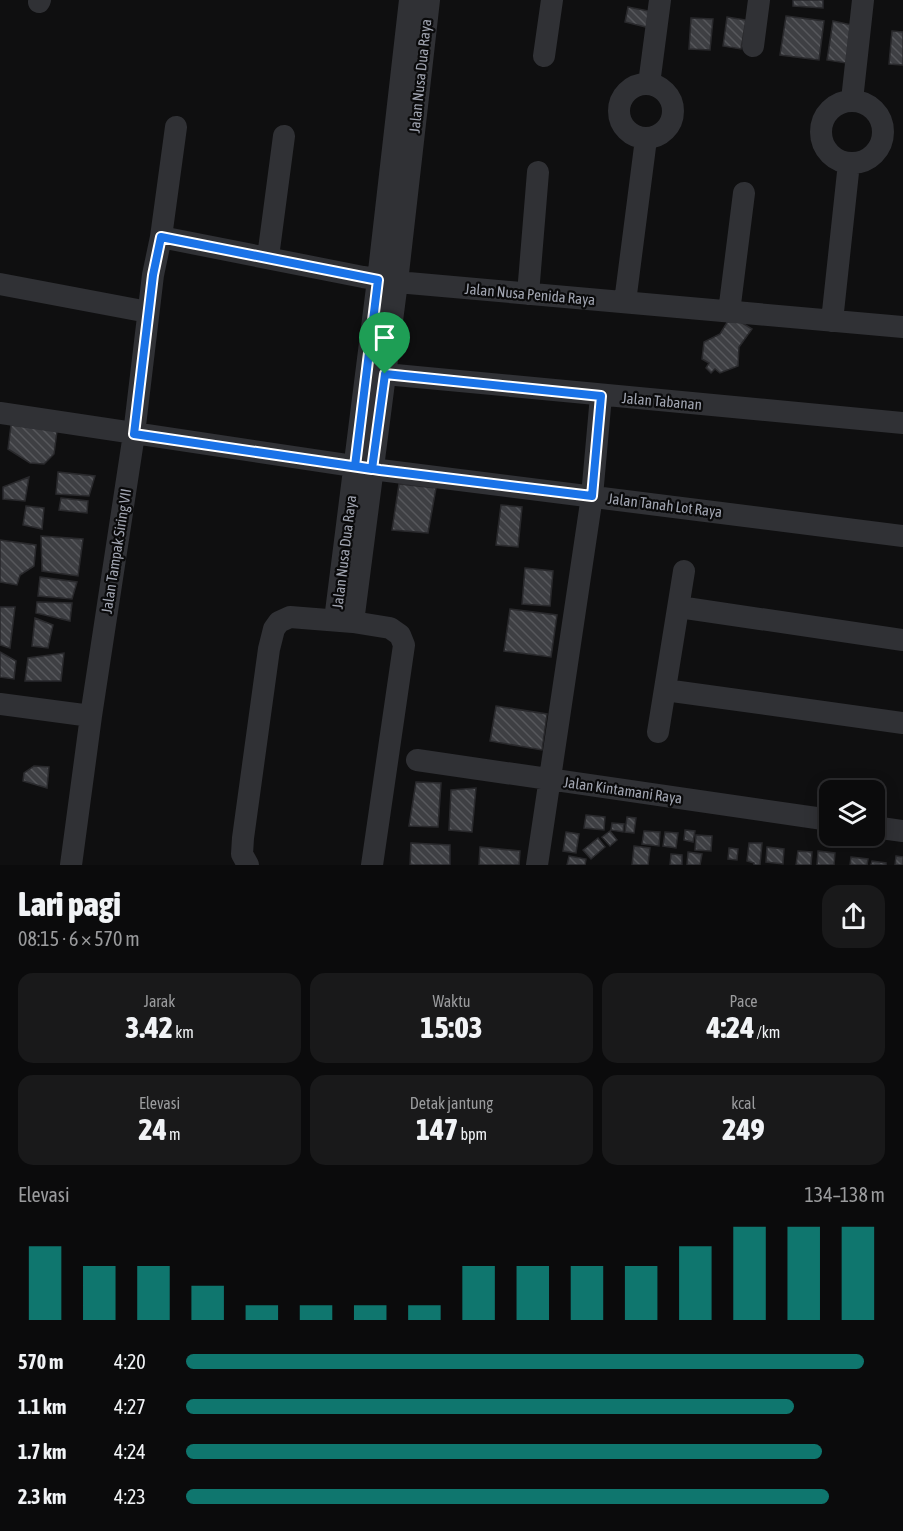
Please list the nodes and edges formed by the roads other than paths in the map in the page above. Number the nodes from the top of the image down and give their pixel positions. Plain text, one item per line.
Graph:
1 (410, 0) edge
2 (429, 0) edge
3 (552, 0) edge
4 (660, 0) edge
5 (759, 0) edge
6 (862, 0) edge
7 (753, 46) dead end
8 (544, 56) dead end
9 (650, 84) junction
10 (852, 100) junction
11 (176, 126) dead end
12 (284, 136) dead end
13 (646, 139) junction
14 (849, 163) junction
15 (538, 172) dead end
16 (744, 193) dead end
17 (161, 237) junction
18 (268, 257) junction
19 (387, 281) junction
20 (0, 284) edge
21 (528, 294) junction
22 (625, 303) junction
23 (148, 312) junction
24 (729, 312) junction
25 (832, 321) junction
26 (903, 327) edge
27 (385, 374) junction
28 (601, 396) junction
29 (0, 415) edge
30 (903, 423) edge
31 (134, 434) junction
32 (363, 467) junction
33 (592, 496) junction
34 (903, 536) edge
35 (684, 571) dead end
36 (678, 608) junction
37 (344, 621) junction
38 (903, 640) edge
39 (665, 690) junction
40 (0, 704) edge
41 (91, 716) junction
42 (903, 723) edge
43 (658, 732) dead end
44 (417, 760) dead end
45 (551, 779) junction
46 (819, 818) edge
47 (885, 828) edge
48 (903, 831) edge
49 (71, 865) edge
50 (249, 865) edge
51 (372, 865) edge
52 (537, 865) edge

1 - 19 street, Jalan Nusa Dua Raya
2 - 19 street, Jalan Nusa Dua Raya
3 - 8 street
4 - 9 street
5 - 7 street
6 - 10 street
9 - 13 street
9 - 13 street
10 - 14 street
10 - 14 street
11 - 17 street, Jalan Tampak Siring VII
12 - 18 street
13 - 22 street
14 - 25 street
15 - 21 street
16 - 24 street
17 - 18 street, Jalan Nusa Penida Raya
17 - 23 street, Jalan Tampak Siring VII
18 - 19 street, Jalan Nusa Penida Raya
19 - 21 street, Jalan Nusa Penida Raya
19 - 27 street, Jalan Nusa Dua Raya
19 - 32 street, Jalan Nusa Dua Raya
20 - 23 street
21 - 22 street, Jalan Nusa Penida Raya
22 - 24 street, Jalan Nusa Penida Raya
23 - 31 street, Jalan Tampak Siring VII
24 - 25 street, Jalan Nusa Penida Raya
25 - 26 street, Jalan Nusa Penida Raya
27 - 28 street, Jalan Tabanan
27 - 32 street, Jalan Nusa Dua Raya
28 - 30 street, Jalan Tabanan
28 - 33 street
29 - 31 street, Jalan Tanah Lot Raya
31 - 32 street, Jalan Tanah Lot Raya
31 - 41 street, Jalan Tampak Siring VII
32 - 33 street, Jalan Tanah Lot Raya
32 - 37 street, Jalan Nusa Dua Raya
33 - 34 street, Jalan Tanah Lot Raya
33 - 45 street
35 - 36 street
36 - 38 street
36 - 39 street
37 - 50 street, Jalan Nusa Dua Raya
37 - 51 street, Jalan Nusa Dua Raya
39 - 42 street
39 - 43 street
40 - 41 street
41 - 49 street, Jalan Tampak Siring VII
44 - 45 street, Jalan Kintamani Raya
45 - 46 street, Jalan Kintamani Raya
45 - 52 street
47 - 48 street

